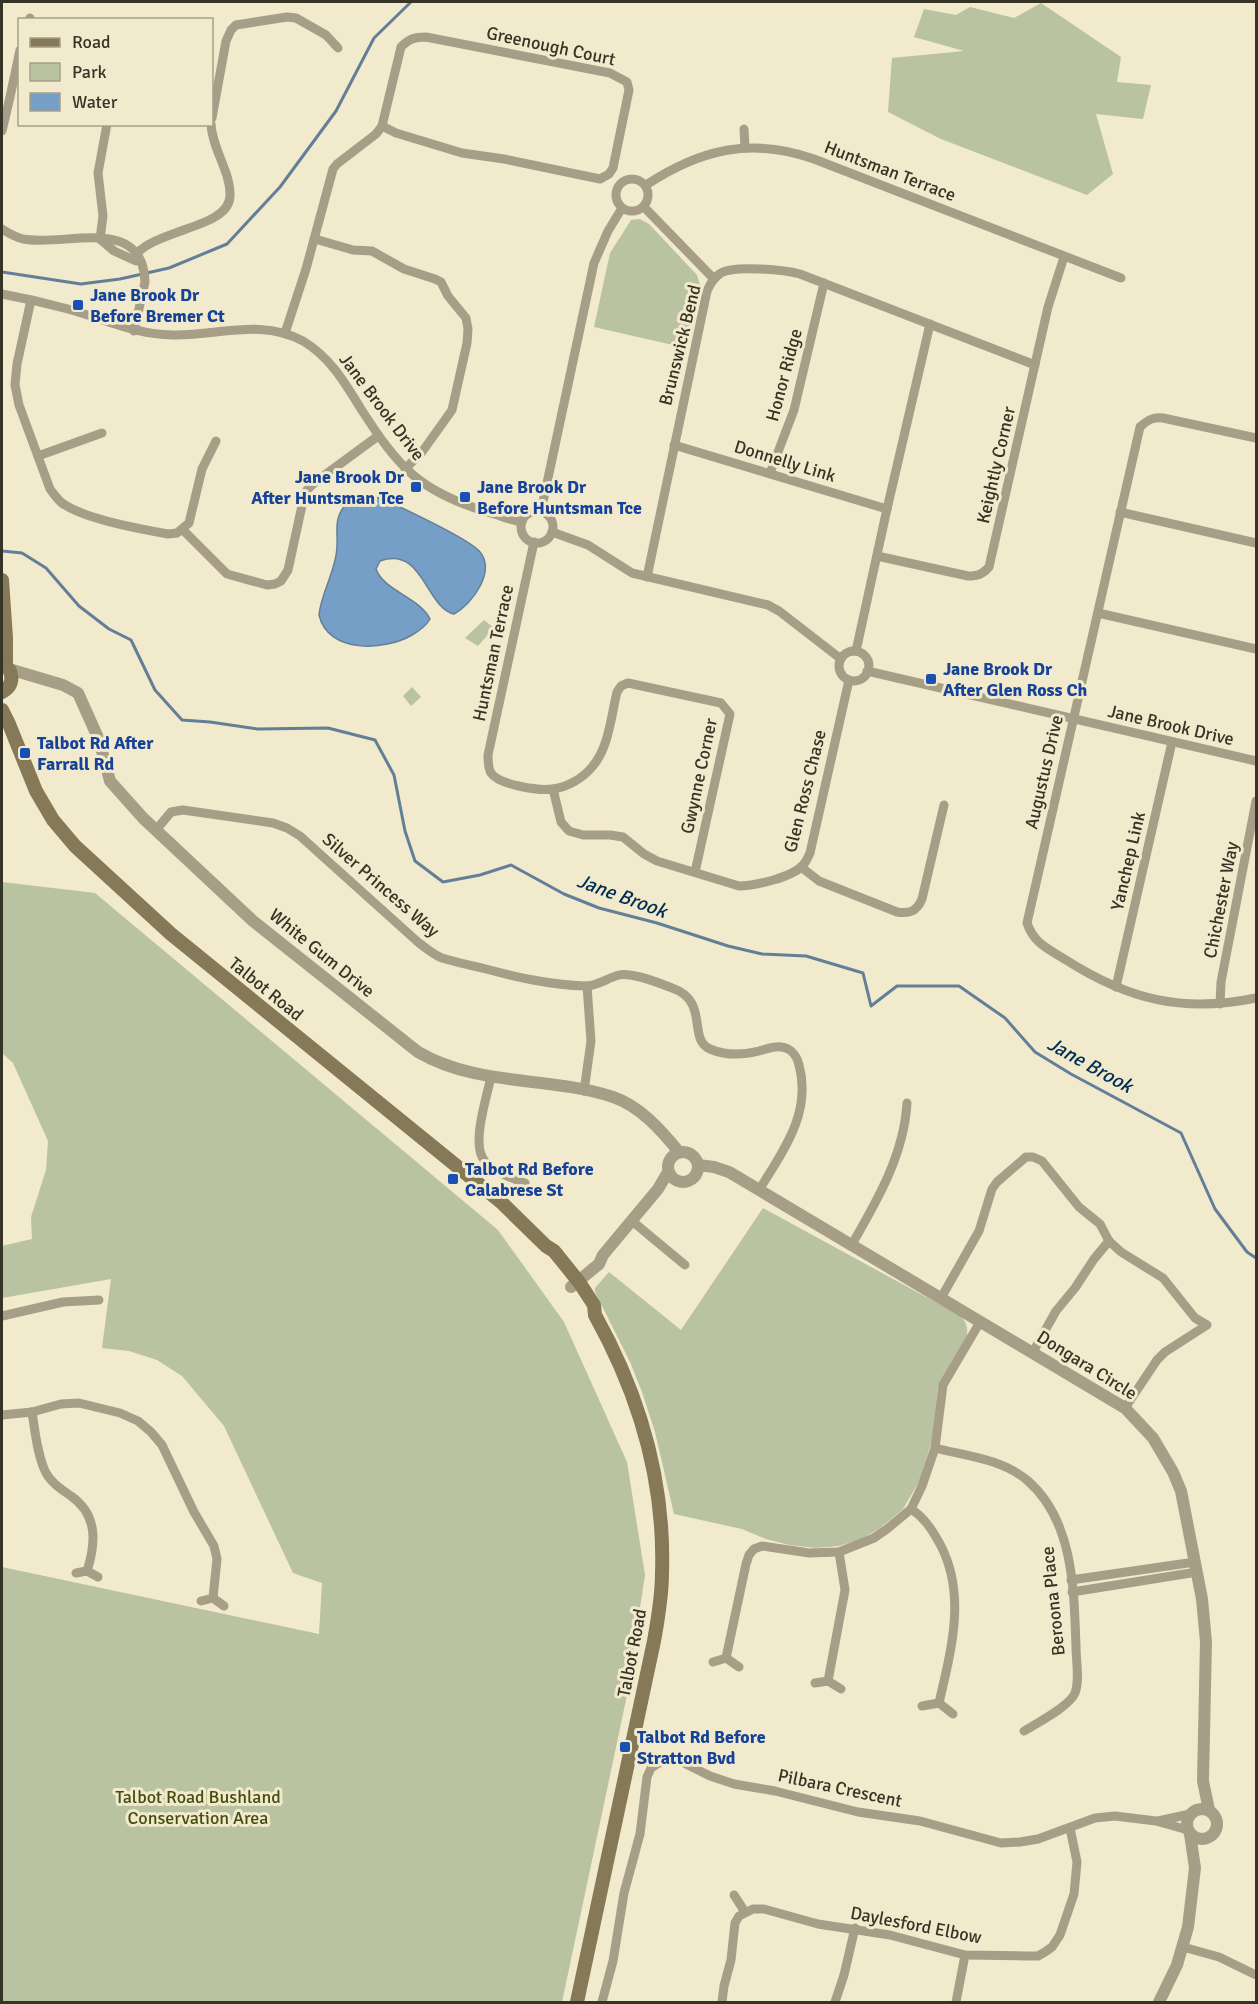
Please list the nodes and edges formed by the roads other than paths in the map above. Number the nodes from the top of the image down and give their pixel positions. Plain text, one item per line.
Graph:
1 (338, 48) dead end
2 (18, 57) edge
3 (4, 109) edge
4 (213, 112) edge
5 (107, 126) edge
6 (211, 126) edge
7 (381, 126) junction
8 (744, 129) dead end
9 (2, 131) edge
10 (745, 148) junction
11 (646, 185) junction
12 (644, 207) junction
13 (622, 208) junction
14 (2, 230) edge
15 (100, 239) junction
16 (315, 239) junction
17 (135, 255) junction
18 (1064, 257) junction
19 (714, 279) junction
20 (1121, 279) dead end
21 (824, 283) junction
22 (2, 294) edge
23 (31, 300) junction
24 (930, 324) junction
25 (134, 331) junction
26 (285, 333) junction
27 (1035, 365) junction
28 (102, 433) dead end
29 (378, 436) junction
30 (1257, 438) edge
31 (216, 441) dead end
32 (674, 445) junction
33 (38, 456) junction
34 (405, 469) junction
35 (770, 473) junction
36 (887, 509) junction
37 (541, 511) junction
38 (1120, 512) junction
39 (522, 522) junction
40 (183, 530) junction
41 (552, 532) junction
42 (534, 542) junction
43 (1257, 543) edge
44 (877, 556) junction
45 (647, 577) junction
46 (2, 580) edge
47 (1098, 613) junction
48 (3, 627) edge
49 (1257, 649) edge
50 (856, 651) junction
51 (841, 659) junction
52 (6, 666) edge
53 (867, 671) junction
54 (42, 680) junction
55 (849, 680) junction
56 (5, 690) edge
57 (2, 710) edge
58 (1073, 719) junction
59 (9, 724) junction
60 (1172, 742) junction
61 (1257, 761) edge
62 (490, 772) joint
63 (553, 789) junction
64 (1257, 801) edge
65 (944, 805) dead end
66 (156, 830) junction
67 (801, 867) junction
68 (695, 872) junction
69 (587, 986) junction
70 (1116, 987) junction
71 (1257, 998) edge
72 (1220, 1004) junction
73 (491, 1077) junction
74 (584, 1090) junction
75 (907, 1103) dead end
76 (675, 1154) junction
77 (697, 1170) junction
78 (671, 1176) junction
79 (525, 1183) dead end
80 (759, 1190) junction
81 (632, 1221) junction
82 (1109, 1241) junction
83 (851, 1246) junction
84 (685, 1265) dead end
85 (573, 1281) junction
86 (941, 1298) junction
87 (99, 1300) dead end
88 (2, 1316) edge
89 (980, 1322) junction
90 (1033, 1352) junction
91 (1125, 1408) junction
92 (32, 1412) junction
93 (2, 1415) edge
94 (935, 1448) junction
95 (911, 1509) junction
96 (839, 1552) junction
97 (1196, 1567) junction
98 (87, 1571) junction
99 (76, 1573) dead end
100 (98, 1577) dead end
101 (1071, 1580) junction
102 (1072, 1592) junction
103 (213, 1598) junction
104 (201, 1601) dead end
105 (224, 1606) dead end
106 (726, 1658) junction
107 (713, 1662) dead end
108 (739, 1667) dead end
109 (828, 1681) junction
110 (815, 1683) dead end
111 (841, 1689) dead end
112 (939, 1703) junction
113 (922, 1706) dead end
114 (953, 1714) dead end
115 (1024, 1731) dead end
116 (1203, 1781) junction
117 (1209, 1810) junction
118 (1192, 1813) junction
119 (1156, 1821) junction
120 (1070, 1828) junction
121 (1189, 1832) junction
122 (1209, 1837) junction
123 (1195, 1868) junction
124 (734, 1895) dead end
125 (745, 1912) junction
126 (855, 1929) junction
127 (1183, 1947) junction
128 (965, 1955) junction
129 (1257, 1975) edge
130 (577, 2002) edge
131 (602, 2002) edge
132 (722, 2002) edge
133 (836, 2002) edge
134 (956, 2002) edge
135 (1159, 2002) edge

1 - 4 street
2 - 3 street
3 - 9 street
5 - 15 street
6 - 17 street
7 - 7 street, Greenough Court
7 - 16 street
8 - 10 street
10 - 11 street, Huntsman Terrace
10 - 18 street, Huntsman Terrace
11 - 12 street
11 - 13 street
12 - 13 street
12 - 19 street
13 - 37 street
14 - 15 street
15 - 17 street
16 - 26 street
16 - 34 street
17 - 25 street
18 - 20 street, Huntsman Terrace
18 - 27 street, Keightly Corner
19 - 21 street, Brunswick Bend
19 - 32 street, Brunswick Bend
21 - 24 street, Brunswick Bend
21 - 35 street, Honor Ridge
22 - 23 street, Jane Brook Drive
23 - 25 street, Jane Brook Drive
23 - 33 street
24 - 27 street, Brunswick Bend
24 - 36 street
25 - 26 street, Jane Brook Drive
26 - 29 street, Jane Brook Drive
27 - 44 street, Keightly Corner
28 - 33 street
29 - 34 street, Jane Brook Drive
29 - 40 street
30 - 38 street, Augustus Drive
31 - 40 street
32 - 35 street, Donnelly Link
32 - 45 street, Brunswick Bend
33 - 40 street
34 - 39 street, Jane Brook Drive
35 - 36 street, Donnelly Link
36 - 44 street
37 - 39 street
37 - 41 street
38 - 43 street
38 - 47 street, Augustus Drive
39 - 42 street
41 - 42 street
41 - 45 street
42 - 62 street, Huntsman Terrace
44 - 50 street
45 - 51 street
46 - 48 main road
47 - 49 street
47 - 58 street, Augustus Drive
48 - 52 main road
50 - 51 street
50 - 53 street
51 - 55 street
52 - 54 street, White Gum Drive
52 - 56 main road, Talbot Road
53 - 55 street
53 - 58 street, Jane Brook Drive
54 - 56 street, White Gum Drive
54 - 66 street, White Gum Drive
55 - 67 street, Glen Ross Chase
56 - 59 main road, Talbot Road
57 - 59 main road, Talbot Road
58 - 60 street, Jane Brook Drive
58 - 70 street, Augustus Drive
59 - 85 main road, Talbot Road
60 - 61 street, Jane Brook Drive
60 - 70 street, Yanchep Link
62 - 63 street, Gwynne Corner
63 - 68 street, Glen Ross Chase
63 - 68 street, Gwynne Corner
64 - 72 street, Chichester Way
65 - 67 street
66 - 69 street, Silver Princess Way
66 - 73 street, White Gum Drive
67 - 68 street, Glen Ross Chase
69 - 74 street
69 - 80 street, Silver Princess Way
70 - 72 street, Augustus Drive
71 - 72 street, Augustus Drive
73 - 74 street, White Gum Drive
73 - 79 street
74 - 76 street, White Gum Drive
75 - 83 street
76 - 77 street
76 - 78 street
77 - 78 street
77 - 80 street, Dongara Circle
78 - 81 street
80 - 83 street, Dongara Circle
81 - 84 street
81 - 85 street
82 - 86 street
82 - 90 street
82 - 91 street
83 - 86 street, Dongara Circle
85 - 130 main road, Talbot Road
86 - 89 street, Dongara Circle
87 - 88 street
89 - 90 street, Dongara Circle
89 - 94 street
90 - 91 street, Dongara Circle
91 - 97 street, Dongara Circle
92 - 93 street
92 - 98 street
92 - 103 street
94 - 95 street
94 - 101 street, Beroona Place
95 - 96 street
95 - 112 street
96 - 106 street
96 - 109 street
97 - 101 street
97 - 102 street
97 - 116 street, Dongara Circle
98 - 99 street
98 - 100 street
101 - 102 street, Beroona Place
102 - 115 street, Beroona Place
103 - 104 street
103 - 105 street
106 - 107 street
106 - 108 street
109 - 110 street
109 - 111 street
112 - 113 street
112 - 114 street
116 - 117 street, Dongara Circle
116 - 118 street, Dongara Circle
117 - 118 street
117 - 122 street
118 - 119 street, Pilbara Crescent
118 - 121 street
119 - 120 street, Pilbara Crescent
119 - 121 street, Pilbara Crescent
120 - 128 street, Daylesford Elbow
120 - 131 street, Pilbara Crescent
121 - 122 street
121 - 123 street
122 - 123 street
123 - 127 street
124 - 125 street
125 - 126 street, Daylesford Elbow
125 - 132 street
126 - 128 street, Daylesford Elbow
126 - 133 street
127 - 129 street
127 - 135 street
128 - 134 street

